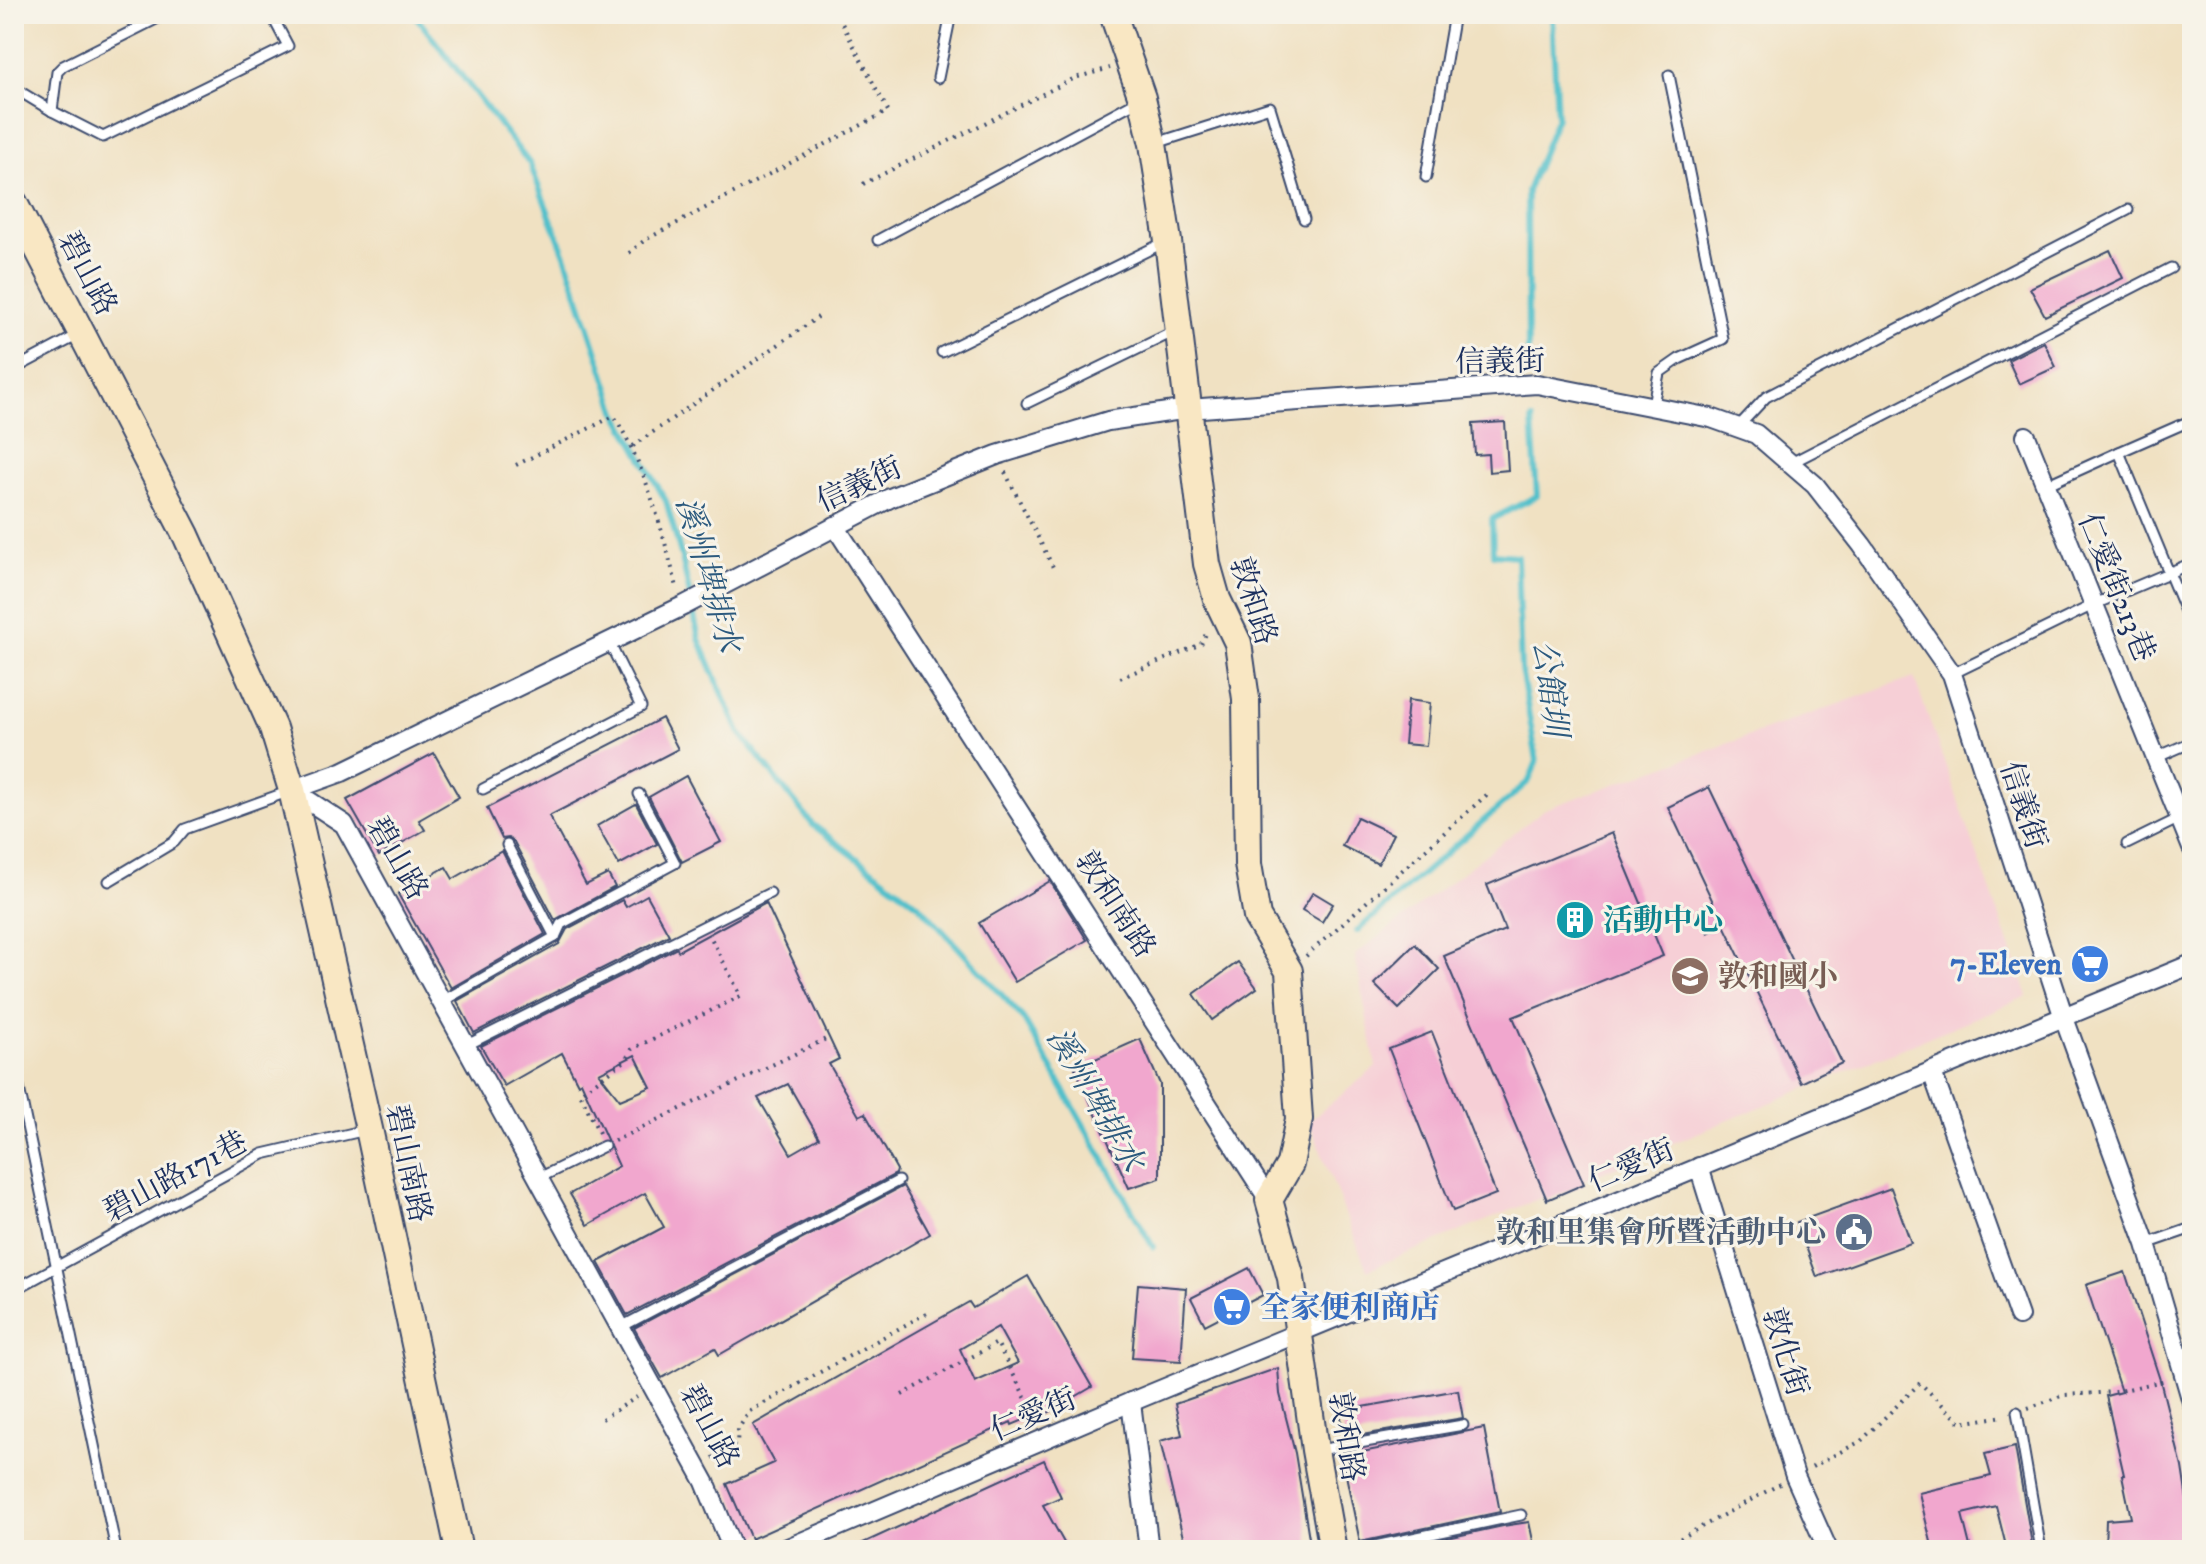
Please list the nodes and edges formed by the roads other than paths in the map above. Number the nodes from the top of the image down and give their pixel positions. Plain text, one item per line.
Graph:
1 (166, 14) edge
2 (271, 14) edge
3 (951, 14) edge
4 (1113, 14) edge
5 (1454, 14) edge
6 (1669, 75) dead end
7 (938, 78) dead end
8 (14, 88) edge
9 (1142, 98) junction
10 (52, 111) junction
11 (1153, 144) junction
12 (1426, 177) dead end
13 (14, 203) edge
14 (2128, 210) dead end
15 (1304, 219) dead end
16 (878, 240) dead end
17 (1168, 241) junction
18 (2171, 268) dead end
19 (1179, 329) junction
20 (83, 332) junction
21 (942, 352) dead end
22 (14, 369) edge
23 (1027, 403) dead end
24 (1653, 405) junction
25 (1188, 409) junction
26 (2192, 420) edge
27 (1737, 428) junction
28 (2026, 436) dead end
29 (2119, 452) junction
30 (1791, 463) junction
31 (2046, 485) junction
32 (835, 526) junction
33 (2192, 563) edge
34 (2169, 573) junction
35 (2095, 604) junction
36 (2192, 628) edge
37 (609, 642) junction
38 (1952, 674) junction
39 (2192, 742) edge
40 (2155, 758) junction
41 (483, 789) dead end
42 (292, 790) junction
43 (639, 794) dead end
44 (2186, 815) edge
45 (2127, 844) dead end
46 (507, 845) dead end
47 (2192, 848) edge
48 (109, 881) dead end
49 (770, 893) dead end
50 (555, 937) junction
51 (2192, 964) edge
52 (441, 1002) junction
53 (2064, 1018) junction
54 (465, 1046) junction
55 (14, 1064) edge
56 (1932, 1072) junction
57 (369, 1129) junction
58 (604, 1146) road end
59 (1699, 1167) junction
60 (539, 1178) junction
61 (898, 1181) dead end
62 (1269, 1200) junction
63 (2192, 1228) edge
64 (2146, 1244) junction
65 (56, 1267) junction
66 (14, 1290) edge
67 (2019, 1316) dead end
68 (621, 1327) junction
69 (1300, 1334) junction
70 (1131, 1402) junction
71 (2192, 1402) edge
72 (2017, 1412) road end
73 (1463, 1425) dead end
74 (1315, 1450) junction
75 (1521, 1515) dead end
76 (116, 1550) edge
77 (459, 1550) edge
78 (733, 1550) edge
79 (783, 1550) edge
80 (1149, 1550) edge
81 (1333, 1550) edge
82 (1356, 1550) edge
83 (1828, 1550) edge
84 (2041, 1550) edge

1 - 10 lane
2 - 10 lane
3 - 7 lane
4 - 9 street, 敦和路
5 - 12 lane
6 - 24 lane
8 - 10 lane
9 - 11 street, 敦和路
9 - 16 lane
11 - 15 lane
11 - 17 street, 敦和路
13 - 20 street, 碧山路
14 - 27 lane
17 - 19 street, 敦和路
17 - 21 lane
18 - 30 lane
19 - 23 lane
19 - 25 street, 敦和路
20 - 22 lane
20 - 42 street, 碧山路
24 - 25 street, 信義街
24 - 27 street, 信義街
25 - 32 street, 信義街
25 - 62 street, 敦和路
26 - 29 lane
27 - 30 street, 信義街
28 - 31 street, 仁愛街213巷
29 - 31 lane
29 - 34 lane
30 - 38 street, 信義街
31 - 35 street, 仁愛街213巷
32 - 37 street, 信義街
32 - 62 street, 敦和南路
33 - 34 lane
34 - 35 lane
34 - 36 lane
35 - 38 lane
35 - 40 street, 仁愛街213巷
37 - 41 lane
37 - 42 street, 信義街
38 - 53 street, 信義街
39 - 40 lane
40 - 44 street, 仁愛街213巷
42 - 48 lane
42 - 52 street, 碧山路
42 - 57 street, 碧山南路
43 - 50 lane
44 - 45 lane
44 - 47 street, 仁愛街213巷
46 - 50 lane
49 - 54 lane
50 - 52 lane
51 - 53 street, 仁愛街
52 - 54 street, 碧山路
53 - 56 street, 仁愛街
53 - 64 street, 信義街
54 - 60 street, 碧山路
55 - 65 lane
56 - 59 street, 仁愛街
56 - 67 street
57 - 65 lane, 碧山路171巷
57 - 77 street, 碧山南路
58 - 60 lane
59 - 69 street, 仁愛街
59 - 83 street, 敦化街
60 - 68 street, 碧山路
61 - 68 lane
62 - 69 street, 敦和南路
63 - 64 lane
64 - 71 street, 信義街
65 - 66 lane, 碧山路171巷
65 - 76 lane
68 - 78 street, 碧山路
69 - 70 street, 仁愛街
69 - 74 street, 敦和路
70 - 79 street, 仁愛街
70 - 80 street
72 - 84 lane
73 - 74 lane
74 - 81 street, 敦和路
75 - 82 lane

